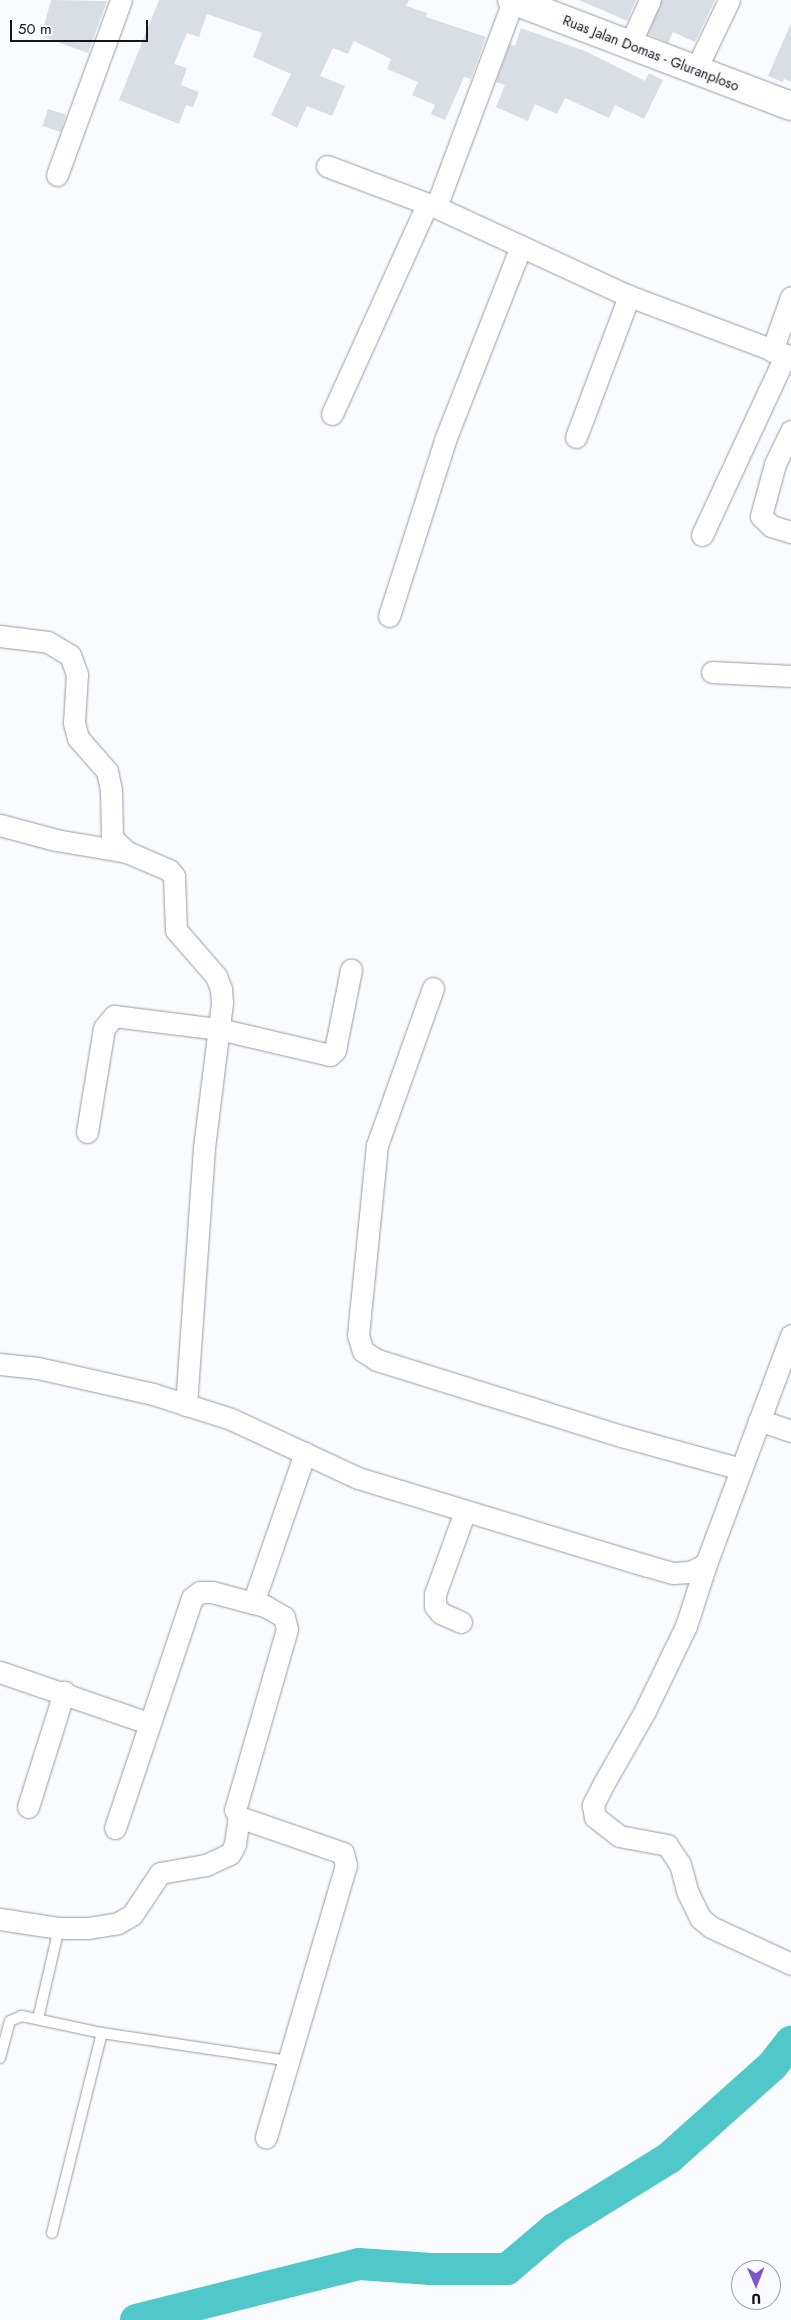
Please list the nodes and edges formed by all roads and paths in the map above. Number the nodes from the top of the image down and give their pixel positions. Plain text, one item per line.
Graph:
1 (121, 0) edge
2 (512, 0) edge
3 (650, 0) edge
4 (728, 0) edge
5 (630, 44) junction
6 (696, 69) junction
7 (791, 106) edge
8 (326, 166) dead end
9 (57, 175) dead end
10 (431, 206) junction
11 (521, 246) junction
12 (629, 296) junction
13 (791, 297) edge
14 (783, 355) edge
15 (332, 414) dead end
16 (791, 431) edge
17 (576, 437) dead end
18 (791, 532) edge
19 (702, 535) dead end
20 (389, 616) dead end
21 (0, 636) edge
22 (712, 672) dead end
23 (790, 672) edge
24 (0, 825) edge
25 (127, 852) junction
26 (351, 970) dead end
27 (433, 988) dead end
28 (219, 1029) junction
29 (87, 1132) dead end
30 (791, 1335) edge
31 (0, 1364) edge
32 (186, 1405) junction
33 (759, 1420) junction
34 (791, 1432) edge
35 (305, 1453) junction
36 (741, 1469) junction
37 (465, 1510) junction
38 (706, 1564) junction
39 (253, 1603) junction
40 (461, 1622) dead end
41 (0, 1672) edge
42 (64, 1692) junction
43 (148, 1723) junction
44 (28, 1807) dead end
45 (239, 1817) junction
46 (114, 1828) dead end
47 (0, 1919) edge
48 (59, 1928) junction
49 (791, 1964) edge
50 (38, 2019) junction
51 (102, 2033) junction
52 (0, 2058) edge
53 (289, 2061) junction
54 (266, 2137) dead end
55 (52, 2233) dead end

1 - 9 street
2 - 5 main road, Ruas Jalan Domas - Gluranploso
2 - 10 street
3 - 5 street
4 - 6 street
5 - 6 main road, Ruas Jalan Domas - Gluranploso
6 - 7 main road, Ruas Jalan Domas - Gluranploso
8 - 10 street
10 - 11 street
10 - 15 street
11 - 12 street
11 - 20 street
12 - 14 street
12 - 17 street
13 - 14 street
14 - 19 street
16 - 18 street
21 - 25 street
22 - 23 street
24 - 25 street
25 - 28 street
26 - 28 street
27 - 36 street
28 - 29 street
28 - 32 street
30 - 33 street
31 - 32 street
32 - 35 street
33 - 34 street
33 - 36 street
35 - 37 street
35 - 39 street
36 - 38 street
37 - 38 street
37 - 40 street
38 - 49 street
39 - 43 street
39 - 45 street
41 - 42 street
42 - 43 street
42 - 44 street
43 - 46 street
45 - 48 street
45 - 53 street
47 - 48 street
48 - 50 lane
50 - 51 lane
50 - 52 lane
51 - 53 lane
51 - 55 lane
53 - 54 street

